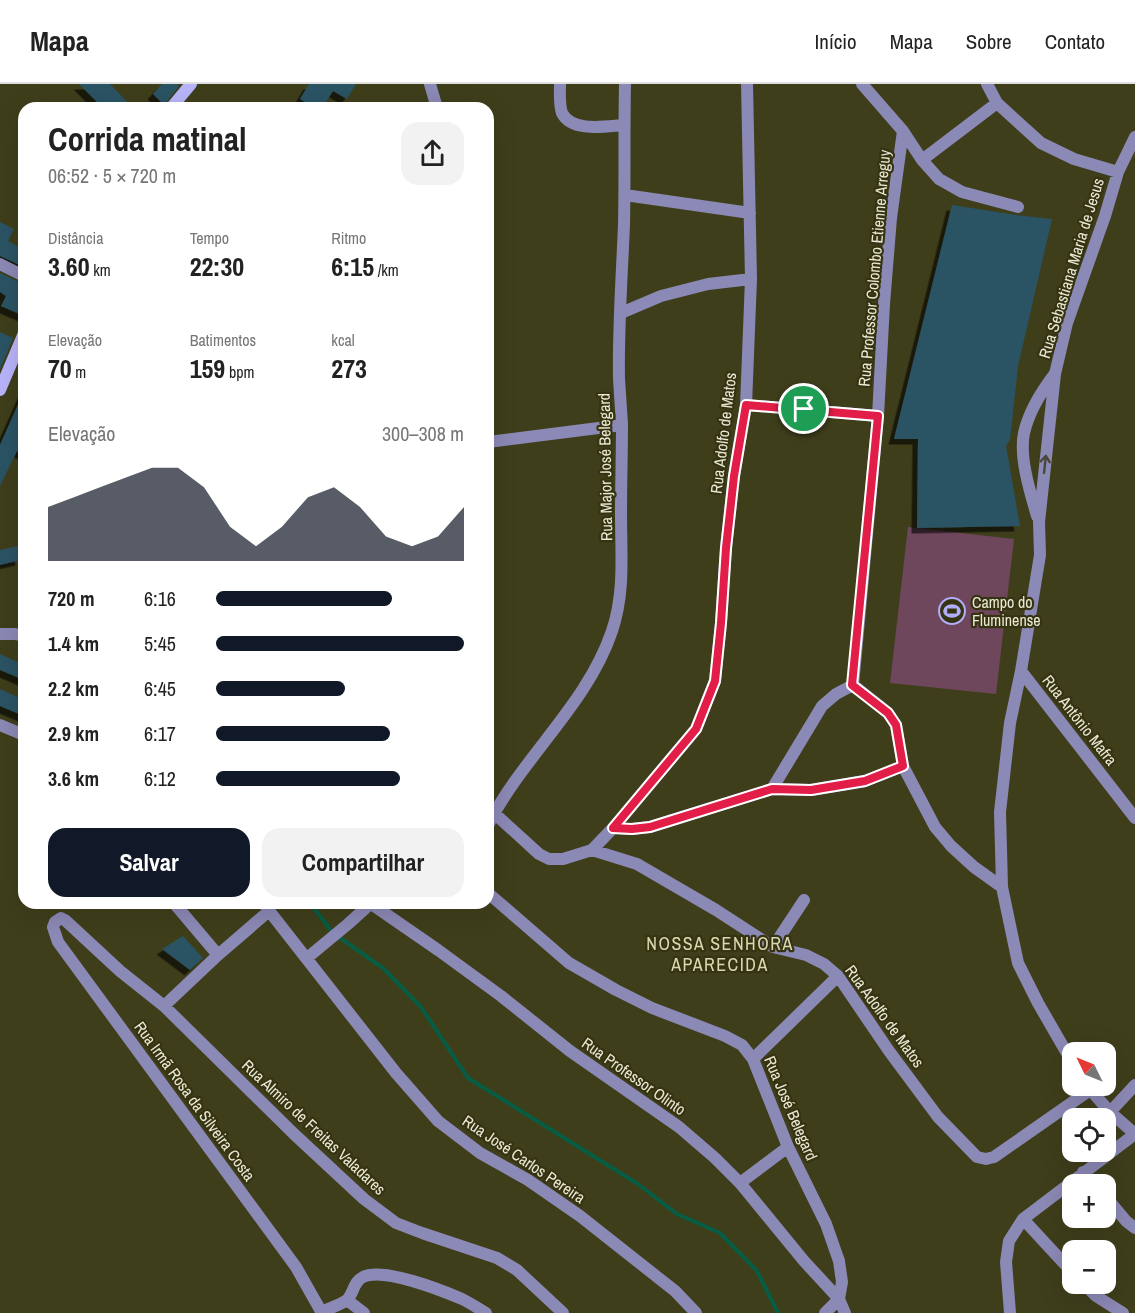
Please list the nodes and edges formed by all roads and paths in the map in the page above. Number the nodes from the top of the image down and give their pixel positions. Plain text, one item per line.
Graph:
1 (191, 84) edge
2 (430, 84) edge
3 (560, 84) edge
4 (626, 84) edge
5 (747, 84) edge
6 (862, 84) edge
7 (987, 84) edge
8 (176, 102) edge
9 (435, 102) edge
10 (997, 103) junction
11 (624, 125) junction
12 (903, 131) junction
13 (1135, 137) edge
14 (922, 160) junction
15 (1118, 172) junction
16 (625, 195) junction
17 (1018, 207) dead end
18 (750, 213) junction
19 (0, 264) edge
20 (18, 273) edge
21 (751, 279) junction
22 (621, 313) junction
23 (18, 347) edge
24 (1055, 374) junction
25 (0, 390) edge
26 (746, 405) junction
27 (878, 416) junction
28 (622, 425) junction
29 (494, 441) edge
30 (1039, 522) junction
31 (0, 634) edge
32 (18, 635) edge
33 (1021, 671) junction
34 (852, 685) junction
35 (0, 725) edge
36 (18, 732) edge
37 (903, 766) junction
38 (772, 789) junction
39 (494, 813) joint
40 (1135, 818) edge
41 (613, 828) junction
42 (592, 850) junction
43 (1002, 887) junction
44 (494, 898) edge
45 (804, 900) dead end
46 (179, 909) edge
47 (264, 909) edge
48 (268, 909) edge
49 (364, 909) edge
50 (379, 909) edge
51 (68, 923) joint
52 (773, 947) junction
53 (218, 955) junction
54 (307, 958) junction
55 (838, 976) junction
56 (164, 1006) junction
57 (1062, 1045) edge
58 (753, 1059) junction
59 (1135, 1085) edge
60 (1077, 1096) edge
61 (1095, 1096) edge
62 (1106, 1108) edge
63 (1114, 1108) edge
64 (1116, 1117) edge
65 (1135, 1134) edge
66 (788, 1147) junction
67 (1083, 1172) joint
68 (740, 1183) junction
69 (1116, 1209) edge
70 (1023, 1219) junction
71 (1135, 1228) edge
72 (1062, 1261) edge
73 (1094, 1294) edge
74 (838, 1299) junction
75 (347, 1300) junction
76 (322, 1312) edge
77 (364, 1313) edge
78 (486, 1313) edge
79 (563, 1313) edge
80 (696, 1313) edge
81 (825, 1313) edge
82 (845, 1313) edge
83 (1010, 1313) edge
84 (1123, 1313) edge

1 - 8 main road
2 - 9 street
3 - 11 street
4 - 11 street, Rua Major José Belegard
5 - 18 street, Rua Adolfo de Matos
6 - 12 street, Rua Professor Colombo Etienne Arreguy
7 - 10 street
10 - 14 street
10 - 15 street
11 - 16 street, Rua Major José Belegard
12 - 14 street
12 - 27 street, Rua Professor Colombo Etienne Arreguy
13 - 15 street, Rua Sebastiana Maria de Jesus
14 - 17 street
15 - 24 street, Rua Sebastiana Maria de Jesus
16 - 18 street
16 - 22 street, Rua Major José Belegard
18 - 21 street, Rua Adolfo de Matos
19 - 20 street
21 - 22 street
21 - 26 street, Rua Adolfo de Matos
22 - 28 street, Rua Major José Belegard
23 - 25 main road
30 -> 24 street, Rua Sebastiana Maria de Jesus
24 - 30 street, Rua Sebastiana Maria de Jesus
26 - 27 street
26 - 41 street, Rua Adolfo de Matos
27 - 34 street, Rua Professor Colombo Etienne Arreguy
28 - 29 street
28 - 39 street, Rua Major José Belegard
30 - 33 street, Rua Sebastiana Maria de Jesus
31 - 32 street
33 - 40 street, Rua Antônio Mafra
33 - 43 street, Rua Sebastiana Maria de Jesus
34 - 37 street
34 - 38 street
35 - 36 street
37 - 38 street
37 - 43 street
38 - 41 street
39 - 42 street, Rua Adolfo de Matos
41 - 42 street, Rua Adolfo de Matos
42 - 52 street, Rua Adolfo de Matos
43 - 57 street, Rua Sebastiana Maria de Jesus
44 - 58 street, Rua José Belegard
45 - 52 street
46 - 53 street
47 - 53 street
48 - 54 street, Rua José Carlos Pereira
49 - 54 street
50 - 68 street, Rua Professor Olinto
51 - 56 street, Rua Almiro de Freitas Valadares
51 - 76 street, Rua Irmã Rosa da Silveira Costa
52 - 55 street, Rua Adolfo de Matos
53 - 56 street
54 - 80 street, Rua José Carlos Pereira
55 - 58 street
55 - 60 street, Rua Adolfo de Matos
56 - 79 street, Rua Almiro de Freitas Valadares
58 - 66 street, Rua José Belegard
59 - 63 street
61 - 62 street
64 - 65 street
65 - 67 street
66 - 68 street
66 - 74 street, Rua José Belegard
67 - 70 street
68 - 74 street, Rua Professor Olinto
69 - 71 street
70 - 72 street
70 - 83 street
73 - 84 street
74 - 81 street
74 - 82 street, Rua Professor Olinto
75 - 76 street
75 - 77 street
75 - 78 street

